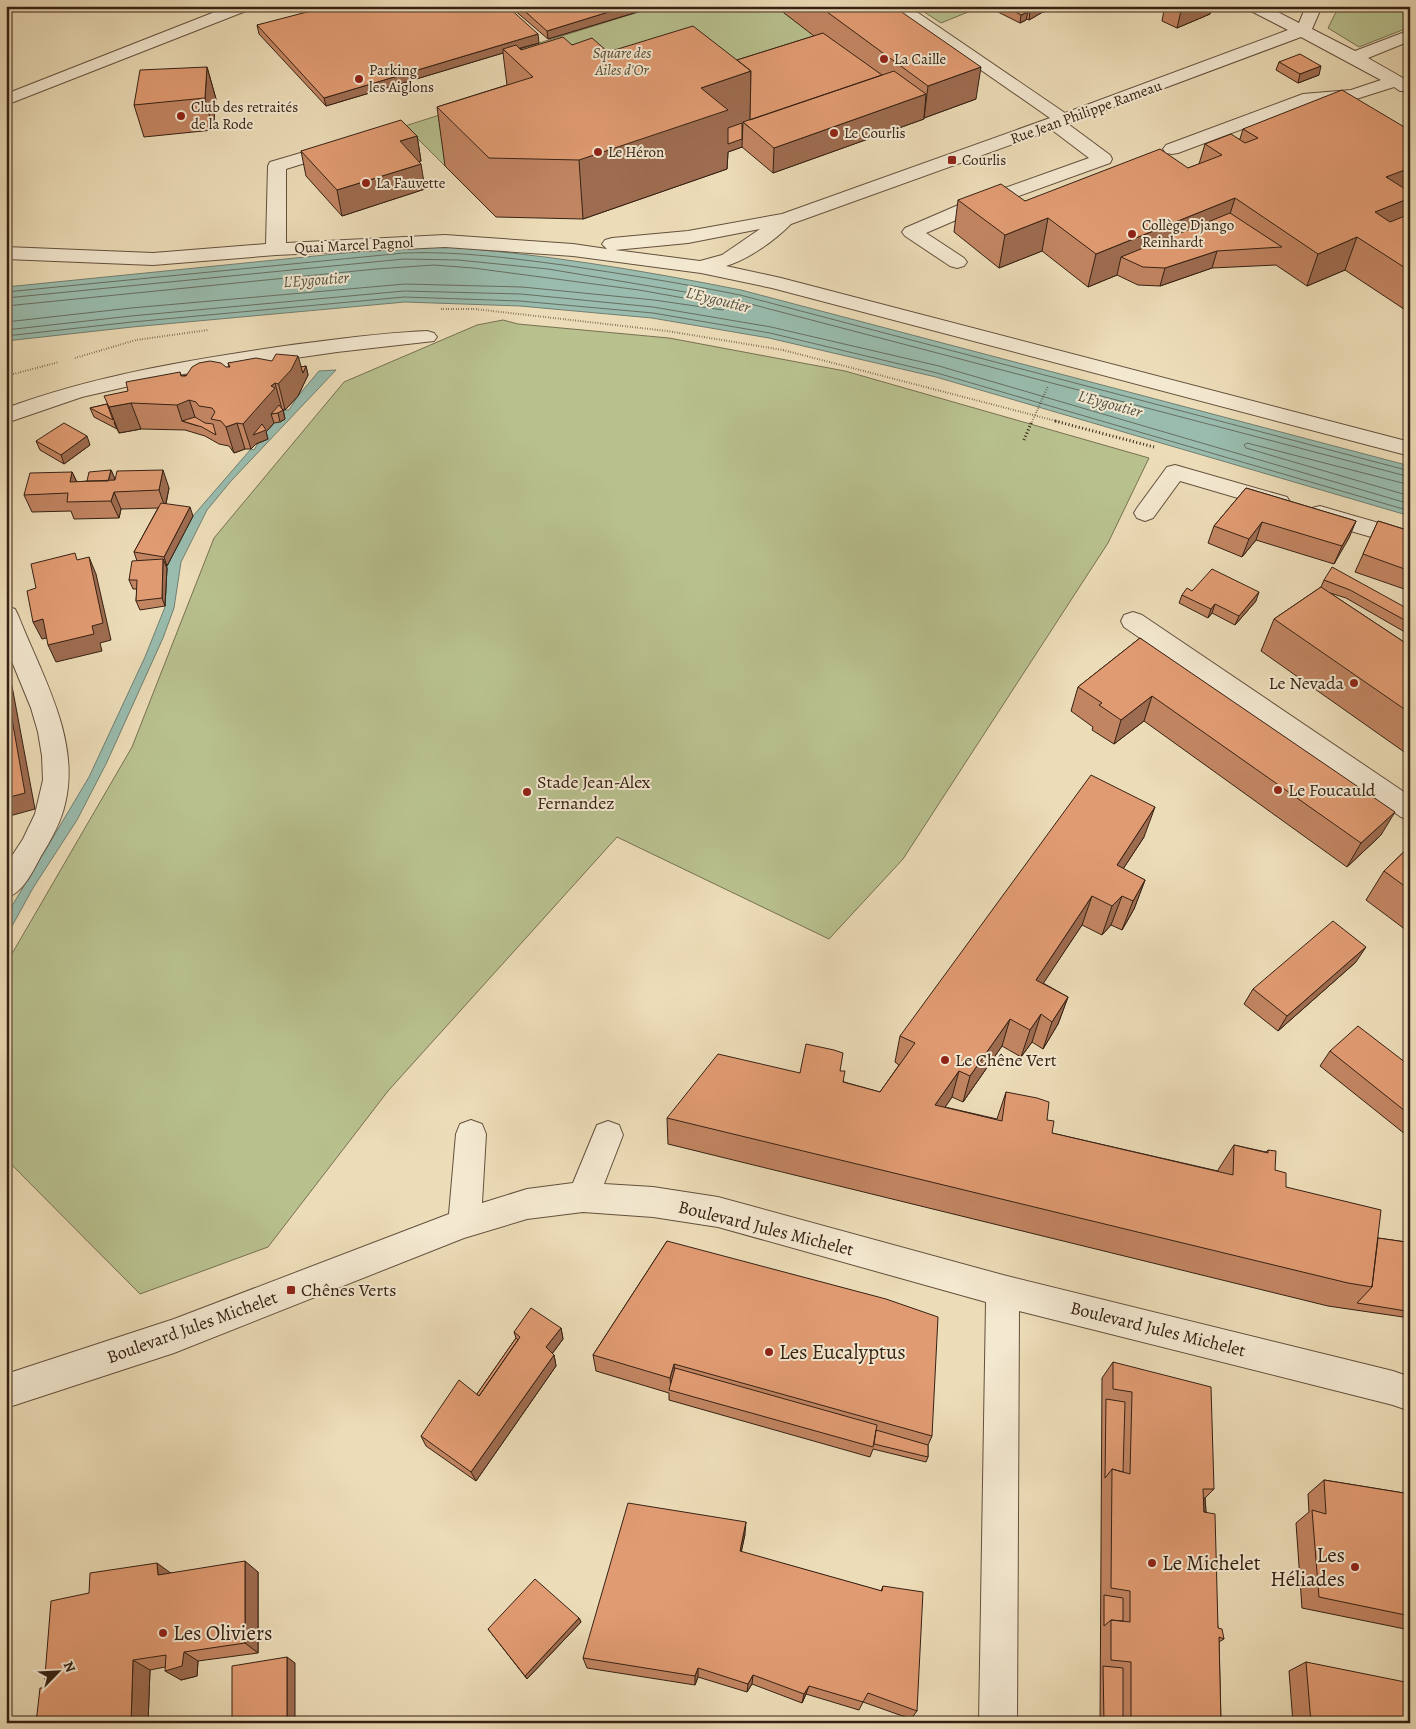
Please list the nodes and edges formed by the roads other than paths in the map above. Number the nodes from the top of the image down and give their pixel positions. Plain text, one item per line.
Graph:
1 (245, 6) edge
2 (897, 6) edge
3 (1253, 6) edge
4 (1314, 6) edge
5 (1302, 31) junction
6 (1410, 35) edge
7 (1354, 57) junction
8 (1403, 85) edge
9 (6, 100) edge
10 (1059, 122) junction
11 (350, 143) edge
12 (1172, 149) dead end
13 (786, 218) junction
14 (6, 236) edge
15 (758, 241) junction
16 (276, 249) junction
17 (573, 250) junction
18 (6, 253) edge
19 (65, 255) junction
20 (957, 262) dead end
21 (701, 267) junction
22 (774, 282) junction
23 (427, 337) dead end
24 (6, 416) edge
25 (1410, 449) edge
26 (1146, 513) dead end
27 (1410, 540) edge
28 (6, 615) edge
29 (1133, 621) dead end
30 (1410, 810) edge
31 (6, 887) edge
32 (471, 1134) dead end
33 (608, 1135) dead end
34 (583, 1197) junction
35 (464, 1223) junction
36 (1002, 1291) junction
37 (1404, 1390) edge
38 (6, 1391) edge
39 (998, 1723) edge

1 - 9 street
2 - 10 street
3 - 5 street
4 - 5 street
5 - 7 street
5 - 10 street, Rue Jean Philippe Rameau
6 - 7 street
7 - 8 street
8 - 12 street
10 - 13 street, Rue Jean Philippe Rameau
10 - 20 street
11 - 16 street
13 - 15 street, Rue Jean Philippe Rameau
13 - 17 street, Rue Jean Philippe Rameau
14 - 19 street
15 - 21 street, Rue Jean Philippe Rameau
15 - 22 street
16 - 17 street, Quai Marcel Pagnol
16 - 19 street, Quai Marcel Pagnol
17 - 21 street, Quai Marcel Pagnol
18 - 19 street, Quai Marcel Pagnol
21 - 22 street, Quai Marcel Pagnol
22 - 25 street, Quai Marcel Pagnol
23 - 24 street
26 - 27 street
28 - 31 street
29 - 30 street
32 - 35 street
33 - 34 street
34 - 35 street, Boulevard Jules Michelet
34 - 36 street, Boulevard Jules Michelet
35 - 38 street, Boulevard Jules Michelet
36 - 37 street, Boulevard Jules Michelet
36 - 39 street

